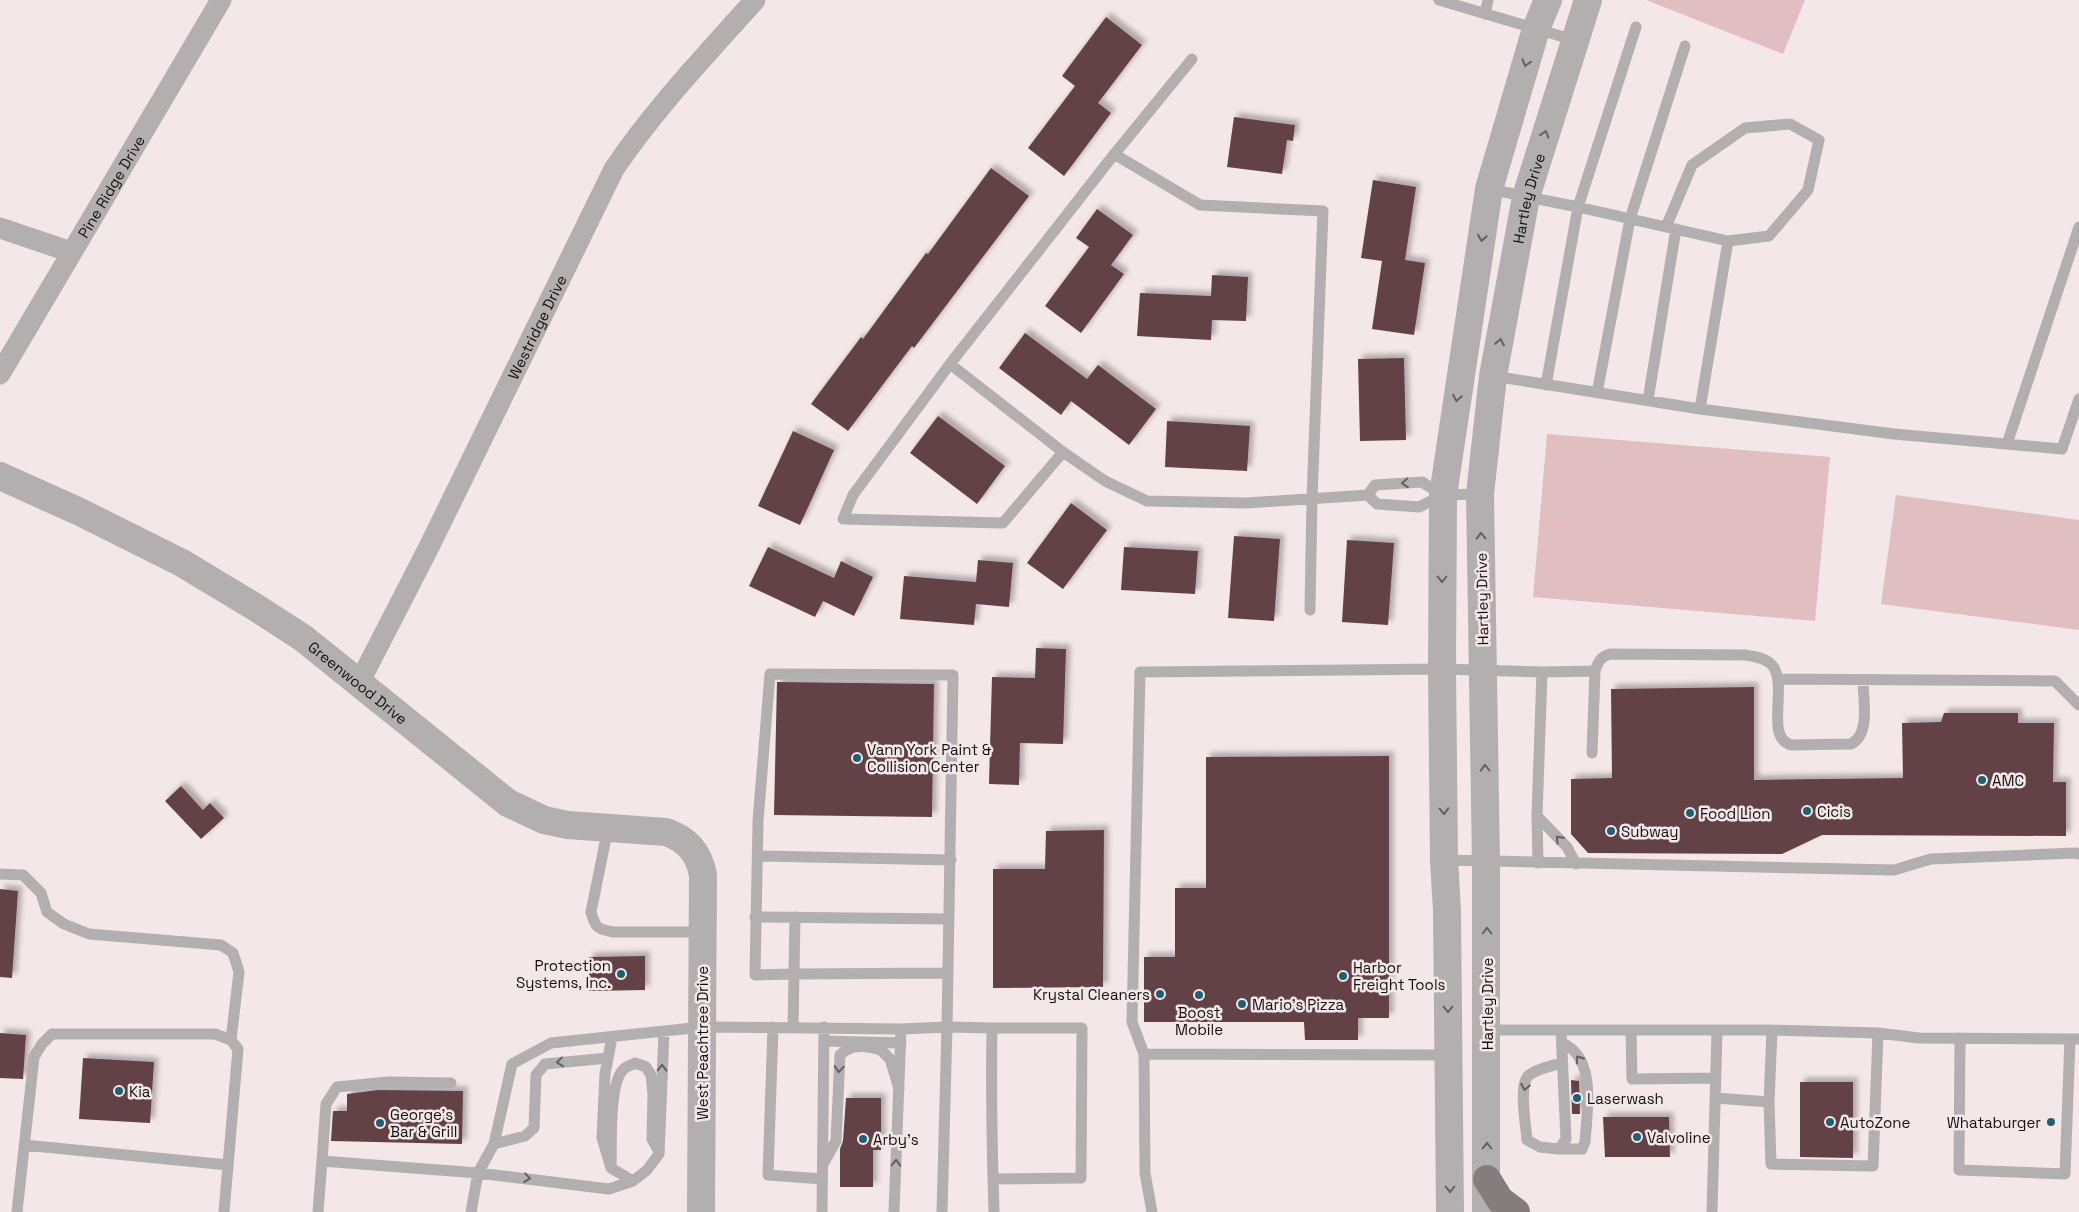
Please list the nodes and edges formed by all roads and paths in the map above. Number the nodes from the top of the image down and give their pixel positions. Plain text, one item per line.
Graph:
1 (220, 0) edge
2 (755, 0) edge
3 (1439, 0) edge
4 (1488, 0) edge
5 (1548, 0) edge
6 (1588, 0) edge
7 (1485, 14) junction
8 (1636, 27) dead end
9 (1536, 29) junction
10 (1574, 40) junction
11 (1685, 46) dead end
12 (1192, 60) dead end
13 (1114, 154) junction
14 (1489, 189) junction
15 (1526, 197) junction
16 (1578, 206) junction
17 (1630, 219) junction
18 (2079, 227) edge
19 (0, 228) edge
20 (1671, 228) junction
21 (1728, 241) junction
22 (2076, 242) edge
23 (71, 252) junction
24 (950, 364) junction
25 (0, 374) edge
26 (1493, 376) junction
27 (1546, 385) junction
28 (1597, 392) junction
29 (2079, 399) edge
30 (1648, 400) junction
31 (1700, 409) junction
32 (2007, 444) junction
33 (1063, 452) junction
34 (0, 476) edge
35 (1480, 494) junction
36 (1368, 495) junction
37 (1443, 495) junction
38 (1312, 499) junction
39 (1310, 610) dead end
40 (1442, 669) junction
41 (1484, 671) junction
42 (1595, 671) junction
43 (1542, 672) junction
44 (1779, 679) junction
45 (1863, 681) junction
46 (359, 683) junction
47 (2079, 705) edge
48 (1592, 753) dead end
49 (1537, 816) junction
50 (608, 828) junction
51 (2079, 854) edge
52 (758, 856) junction
53 (951, 860) junction
54 (1444, 860) junction
55 (1486, 862) junction
56 (1538, 864) junction
57 (1576, 864) junction
58 (0, 874) edge
59 (703, 874) joint
60 (755, 917) junction
61 (795, 917) junction
62 (949, 920) junction
63 (703, 932) junction
64 (948, 973) junction
65 (794, 974) junction
66 (702, 1027) junction
67 (773, 1027) junction
68 (793, 1027) junction
69 (947, 1027) junction
70 (824, 1028) junction
71 (992, 1028) junction
72 (901, 1029) junction
73 (1488, 1030) junction
74 (1562, 1030) junction
75 (1632, 1030) junction
76 (1772, 1030) junction
77 (1717, 1031) junction
78 (664, 1032) junction
79 (1878, 1033) junction
80 (612, 1037) junction
81 (1960, 1038) junction
82 (2074, 1039) edge
83 (231, 1040) junction
84 (824, 1042) junction
85 (901, 1043) junction
86 (1562, 1043) junction
87 (1144, 1054) junction
88 (1448, 1055) junction
89 (608, 1058) junction
90 (1562, 1063) junction
91 (1716, 1078) junction
92 (451, 1083) dead end
93 (899, 1089) junction
94 (1716, 1098) junction
95 (1769, 1102) junction
96 (494, 1144) junction
97 (24, 1145) junction
98 (1559, 1149) junction
99 (659, 1154) junction
100 (322, 1161) junction
101 (823, 1164) junction
102 (228, 1165) junction
103 (612, 1168) junction
104 (478, 1173) junction
105 (822, 1178) junction
106 (993, 1179) junction
107 (1487, 1179) junction
108 (633, 1181) junction
109 (16, 1212) edge
110 (224, 1212) edge
111 (318, 1212) edge
112 (471, 1212) edge
113 (701, 1212) edge
114 (822, 1212) edge
115 (894, 1212) edge
116 (942, 1212) edge
117 (994, 1212) edge
118 (1152, 1212) edge
119 (1450, 1212) edge
120 (1486, 1212) edge
121 (1516, 1212) edge
122 (1712, 1212) edge

1 - 23 street, Pine Ridge Drive
2 - 46 street, Westridge Drive
3 - 7 lane
4 - 7 lane
5 - 9 street
6 - 10 street, Hartley Drive
7 - 9 lane
8 - 16 lane
9 - 10 lane
9 -> 14 street
15 -> 10 street, Hartley Drive
11 - 17 lane
12 - 13 lane
13 - 24 lane
13 - 38 lane
14 - 15 lane
14 -> 37 street
15 - 16 lane
26 -> 15 street, Hartley Drive
16 - 17 lane
16 - 27 lane
17 - 20 lane
17 - 28 lane
18 - 22 lane
19 - 23 street
20 - 21 lane
20 - 21 lane
20 - 30 lane
21 - 31 lane
22 - 32 lane
23 - 25 street, Pine Ridge Drive
24 - 33 lane
24 - 33 lane
26 - 27 lane
26 - 35 street, Hartley Drive
27 - 28 lane
28 - 30 lane
29 - 32 lane
30 - 31 lane
31 - 32 lane
33 - 38 lane
34 - 46 street, Greenwood Drive
35 - 37 lane
41 -> 35 street, Hartley Drive
36 - 37 lane
37 -> 36 lane
36 - 38 lane
37 -> 40 street
38 - 39 lane
40 - 41 lane
40 -> 54 street
40 - 87 lane
41 - 43 lane
55 -> 41 street, Hartley Drive
42 - 43 lane
42 - 44 lane
42 - 48 lane
43 - 49 lane
44 - 45 lane
44 - 45 lane
45 - 47 lane
46 - 50 street, Greenwood Drive
49 - 56 lane
57 -> 49 lane
50 - 59 street, Greenwood Drive
50 - 63 lane
51 - 57 lane
52 - 53 lane
52 - 53 lane
52 - 60 lane
53 - 62 lane
54 - 55 lane
54 -> 88 street
55 - 56 lane
73 -> 55 street, Hartley Drive
56 - 57 lane
58 - 83 lane
59 - 63 street, West Peachtree Drive
60 - 61 lane
60 - 65 lane
61 - 62 lane
61 - 65 lane
62 - 64 lane
63 - 66 street, West Peachtree Drive
64 - 65 lane
64 - 69 lane
65 - 68 lane
66 - 67 lane
66 - 78 lane
66 - 113 street, West Peachtree Drive
67 - 68 lane
67 - 105 lane
68 - 70 lane
69 - 71 lane
69 - 72 lane
69 - 116 lane
70 - 72 lane
70 - 84 lane
71 - 106 lane
71 - 106 lane
72 - 85 lane
73 - 74 lane
107 -> 73 street, Hartley Drive
74 - 75 lane
74 - 86 lane
75 - 77 lane
75 - 91 lane
76 - 77 lane
76 - 79 lane
76 - 95 lane
77 - 91 lane
78 - 80 lane
99 -> 78 lane
79 - 81 lane
79 - 95 lane
80 - 89 lane
80 - 96 lane
81 - 82 lane
81 - 82 lane
83 - 97 lane
83 - 102 lane
84 - 85 lane
84 - 101 lane
85 - 93 lane
86 - 90 lane
98 -> 86 lane
87 - 88 lane
87 - 118 lane
88 -> 119 street
89 -> 96 lane
89 - 103 lane
90 - 98 lane
90 -> 98 lane
91 - 94 lane
92 - 100 lane
93 -> 101 lane
115 -> 93 lane
94 - 95 lane
94 - 122 lane
96 - 104 lane
97 - 102 lane
97 - 109 lane
99 - 103 lane
99 - 108 lane
100 - 104 lane
100 - 111 lane
101 - 105 lane
102 - 110 lane
103 - 108 lane
104 -> 108 lane
104 - 112 lane
105 - 114 lane
106 - 117 lane
107 - 120 street, Hartley Drive
107 - 121 main road

